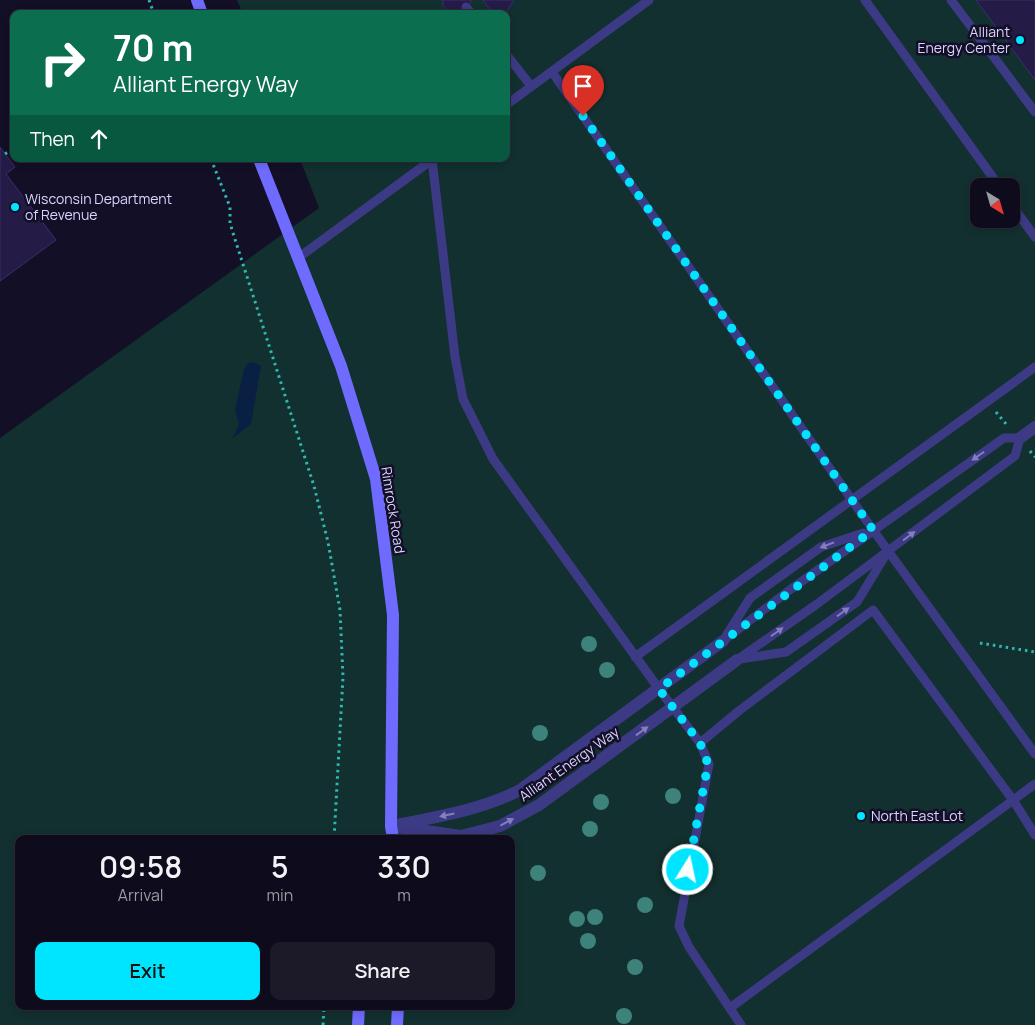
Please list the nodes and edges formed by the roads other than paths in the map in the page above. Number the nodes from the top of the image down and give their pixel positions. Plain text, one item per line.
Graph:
1 (649, 0) edge
2 (865, 0) edge
3 (952, 0) edge
4 (510, 59) edge
5 (552, 72) junction
6 (531, 86) junction
7 (510, 102) edge
8 (1035, 112) edge
9 (260, 162) edge
10 (428, 162) edge
11 (432, 162) edge
12 (993, 178) edge
13 (1020, 216) edge
14 (1035, 237) edge
15 (298, 258) junction
16 (1035, 367) edge
17 (1035, 427) edge
18 (1020, 438) junction
19 (852, 500) junction
20 (873, 530) junction
21 (888, 552) junction
22 (723, 641) junction
23 (635, 657) junction
24 (738, 660) junction
25 (659, 689) junction
26 (673, 708) junction
27 (700, 743) junction
28 (1035, 754) edge
29 (1035, 784) edge
30 (1013, 800) junction
31 (392, 832) edge
32 (444, 835) edge
33 (465, 835) edge
34 (1035, 835) edge
35 (730, 1008) junction
36 (359, 1010) edge
37 (398, 1010) edge
38 (358, 1025) edge
39 (396, 1025) edge
40 (741, 1025) edge

1 - 5 lane
2 - 12 lane
3 - 8 lane
4 - 6 lane
5 - 6 lane
5 - 19 lane
6 - 7 lane
9 - 15 main road, Rimrock Road
10 - 15 lane
11 - 23 lane
13 - 14 lane
15 - 31 main road, Rimrock Road
16 - 19 lane
17 - 18 street
18 -> 20 lane
21 -> 18 lane
19 - 20 lane
19 - 23 lane
20 - 21 lane
20 - 22 lane
20 -> 22 lane
24 -> 21 lane
24 -> 21 lane
21 - 28 lane
22 - 25 street, Alliant Energy Way
23 - 25 lane
24 - 26 street, Alliant Energy Way
25 - 26 lane
25 -> 31 street, Alliant Energy Way
26 - 27 lane
33 -> 26 street, Alliant Energy Way
27 - 30 lane
27 - 35 lane
29 - 30 lane
30 - 34 lane
30 - 35 lane
31 -> 32 street, Alliant Energy Way
35 - 40 lane
36 - 38 main road
37 - 39 main road

